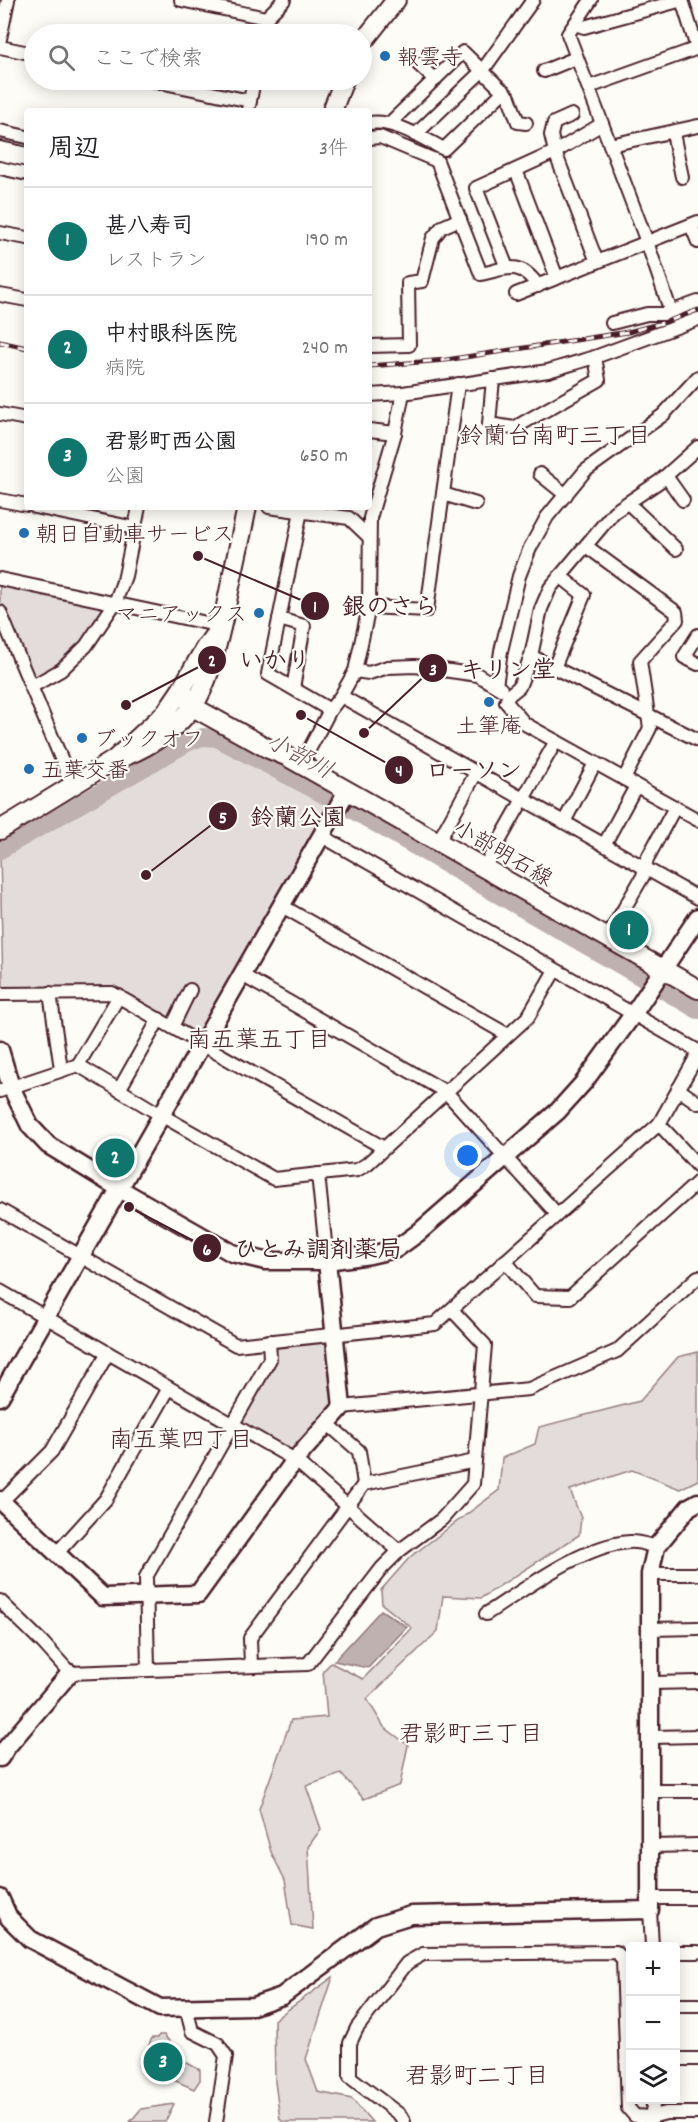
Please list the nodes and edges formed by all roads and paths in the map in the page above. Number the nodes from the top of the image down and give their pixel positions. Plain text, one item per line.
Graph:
1 (8, 0) edge
2 (181, 0) edge
3 (284, 0) edge
4 (396, 0) edge
5 (533, 0) edge
6 (591, 0) edge
7 (682, 0) edge
8 (197, 2) edge
9 (266, 18) junction
10 (264, 24) edge
11 (575, 24) junction
12 (372, 30) edge
13 (0, 39) edge
14 (0, 47) edge
15 (698, 48) edge
16 (24, 52) edge
17 (576, 58) junction
18 (418, 64) dead end
19 (483, 70) junction
20 (544, 71) dead end
21 (435, 80) junction
22 (589, 87) junction
23 (188, 90) edge
24 (252, 90) edge
25 (340, 90) edge
26 (504, 90) junction
27 (249, 106) edge
28 (333, 108) edge
29 (572, 115) dead end
30 (372, 122) edge
31 (526, 123) dead end
32 (389, 124) junction
33 (602, 124) junction
34 (698, 126) edge
35 (0, 131) edge
36 (673, 133) junction
37 (416, 135) junction
38 (24, 136) edge
39 (372, 138) edge
40 (610, 145) junction
41 (0, 151) edge
42 (555, 152) junction
43 (24, 156) edge
44 (0, 168) edge
45 (516, 170) junction
46 (24, 173) edge
47 (682, 177) dead end
48 (460, 219) junction
49 (694, 223) edge
50 (0, 232) edge
51 (24, 237) edge
52 (647, 242) junction
53 (698, 242) edge
54 (597, 262) junction
55 (507, 268) junction
56 (557, 278) junction
57 (538, 286) junction
58 (516, 294) dead end
59 (0, 295) edge
60 (24, 299) edge
61 (698, 302) edge
62 (671, 312) junction
63 (698, 319) edge
64 (612, 323) dead end
65 (372, 346) edge
66 (595, 357) junction
67 (493, 379) junction
68 (696, 382) edge
69 (459, 384) junction
70 (403, 393) junction
71 (372, 396) edge
72 (0, 414) edge
73 (24, 419) edge
74 (372, 430) edge
75 (395, 433) junction
76 (698, 447) edge
77 (540, 474) dead end
78 (666, 476) junction
79 (374, 488) edge
80 (443, 494) junction
81 (566, 495) junction
82 (0, 500) edge
83 (683, 500) dead end
84 (372, 503) edge
85 (628, 503) junction
86 (24, 504) edge
87 (476, 504) dead end
88 (49, 510) edge
89 (139, 510) edge
90 (246, 510) edge
91 (294, 510) edge
92 (371, 510) edge
93 (302, 511) junction
94 (135, 528) junction
95 (369, 537) junction
96 (586, 546) junction
97 (676, 549) dead end
98 (560, 576) junction
99 (0, 579) edge
100 (115, 603) junction
101 (369, 607) junction
102 (0, 612) edge
103 (279, 619) junction
104 (221, 626) junction
105 (698, 635) edge
106 (531, 656) junction
107 (698, 664) edge
108 (554, 668) junction
109 (355, 671) junction
110 (496, 686) junction
111 (32, 687) junction
112 (293, 688) junction
113 (509, 695) junction
114 (341, 696) junction
115 (191, 698) junction
116 (330, 710) junction
117 (649, 716) junction
118 (698, 740) edge
119 (556, 741) junction
120 (294, 760) junction
121 (595, 763) junction
122 (476, 773) junction
123 (624, 779) junction
124 (73, 786) junction
125 (636, 786) junction
126 (346, 793) junction
127 (523, 800) junction
128 (675, 807) junction
129 (698, 820) edge
130 (564, 822) junction
131 (326, 829) junction
132 (0, 830) edge
133 (438, 842) junction
134 (604, 845) junction
135 (484, 868) junction
136 (645, 868) junction
137 (698, 898) edge
138 (282, 906) junction
139 (698, 917) edge
140 (608, 938) junction
141 (555, 970) junction
142 (660, 973) junction
143 (242, 975) junction
144 (698, 989) edge
145 (190, 990) dead end
146 (50, 993) junction
147 (0, 994) edge
148 (118, 996) junction
149 (634, 1012) junction
150 (159, 1020) junction
151 (172, 1027) junction
152 (508, 1035) junction
153 (203, 1044) junction
154 (0, 1050) edge
155 (698, 1052) edge
156 (78, 1065) junction
157 (61, 1069) junction
158 (6, 1089) edge
159 (678, 1089) junction
160 (119, 1090) junction
161 (446, 1092) junction
162 (698, 1103) edge
163 (161, 1115) junction
164 (659, 1124) junction
165 (384, 1148) junction
166 (506, 1156) junction
167 (698, 1166) edge
168 (318, 1174) junction
169 (698, 1182) edge
170 (120, 1189) junction
171 (0, 1210) edge
172 (557, 1214) junction
173 (81, 1255) junction
174 (327, 1261) junction
175 (505, 1261) junction
176 (698, 1277) edge
177 (0, 1291) edge
178 (452, 1310) junction
179 (47, 1317) junction
180 (334, 1334) junction
181 (269, 1341) junction
182 (108, 1353) junction
183 (169, 1388) junction
184 (480, 1394) junction
185 (0, 1397) edge
186 (342, 1407) junction
187 (327, 1423) junction
188 (234, 1425) junction
189 (296, 1460) junction
190 (475, 1461) junction
191 (364, 1484) junction
192 (1, 1500) edge
193 (698, 1502) edge
194 (348, 1506) junction
195 (656, 1547) junction
196 (399, 1551) junction
197 (57, 1553) junction
198 (650, 1574) junction
199 (698, 1574) edge
200 (147, 1596) junction
201 (0, 1601) edge
202 (486, 1614) dead end
203 (698, 1628) edge
204 (651, 1629) junction
205 (251, 1666) junction
206 (148, 1669) junction
207 (70, 1673) junction
208 (698, 1682) edge
209 (652, 1683) junction
210 (698, 1736) edge
211 (651, 1737) junction
212 (0, 1758) edge
213 (651, 1791) junction
214 (698, 1791) edge
215 (698, 1845) edge
216 (651, 1846) junction
217 (0, 1898) edge
218 (698, 1898) edge
219 (650, 1904) junction
220 (652, 1942) edge
221 (680, 1952) edge
222 (698, 1952) edge
223 (680, 2005) edge
224 (698, 2005) edge
225 (186, 2007) junction
226 (680, 2059) edge
227 (698, 2059) edge
228 (653, 2104) edge
229 (698, 2113) edge
230 (651, 2120) edge
231 (216, 2122) edge
232 (404, 2122) edge

1 - 13 street
2 - 8 street
3 - 9 street
4 - 12 main road
5 - 19 street
6 - 11 street
7 - 11 street
7 - 15 street
8 - 9 street
9 - 10 street
11 - 17 street
14 - 16 street
15 - 22 street
17 - 20 street
17 - 22 street
18 - 21 street
19 - 21 street
19 - 26 street
19 - 37 street
21 - 32 street
22 - 33 street
23 - 27 street
24 - 27 street
25 - 28 main road
26 - 31 street
26 - 37 street
29 - 42 street
30 - 32 street
32 - 37 street
33 - 40 street
33 - 42 street
34 - 36 street
35 - 38 street
36 - 40 street
36 - 47 street
39 - 48 street
40 - 52 street
41 - 43 main road
42 - 45 street
42 - 54 street
44 - 46 street
45 - 55 street
45 - 56 street
48 - 55 street
48 - 65 street
49 - 52 street
49 - 53 street
50 - 51 street
52 - 54 street
52 - 62 street
54 - 56 street
55 - 57 street
56 - 57 street
57 - 58 street
59 - 60 street
61 - 62 street
62 - 64 street
63 - 66 street
66 - 67 street
66 - 67 street
67 - 69 street
68 - 81 street
69 - 70 street
69 - 80 street
70 - 71 street
70 - 75 street
72 - 73 street
74 - 75 street
75 - 79 street
76 - 78 street
77 - 81 street
78 - 83 street
78 - 85 street
79 - 84 street
80 - 87 street
80 - 101 street
81 - 110 street
82 - 86 street
85 - 96 street
85 - 97 street
88 - 94 street
89 - 94 street
90 - 104 main road
91 - 93 street
92 - 95 street
93 - 95 street
93 - 103 street
94 - 100 street
95 - 101 street
96 - 98 street
96 - 117 street
98 - 106 street
98 - 108 street
99 - 100 street
100 - 104 street
100 - 111 street
101 - 109 street
102 - 111 street
103 - 112 street
103 - 112 street
104 - 115 main road
105 - 107 street
106 - 108 street
106 - 113 street
108 - 117 street
109 - 110 street
109 - 114 street
110 - 113 street
111 - 124 street
112 - 116 street
113 - 119 street
114 - 116 street
114 - 122 street
115 - 120 main road, 小部明石線
115 - 124 main road
116 - 120 street
117 - 118 street
117 - 123 street
119 - 121 street
119 - 127 street
120 - 126 main road, 小部明石線
121 - 123 street
121 - 130 street
122 - 127 street
122 - 133 street
123 - 125 street
124 - 132 main road
125 - 128 street
125 - 134 street
126 - 131 street
126 - 133 main road, 小部明石線
127 - 130 street
127 - 135 street
128 - 129 street
128 - 136 street
130 - 134 street
131 - 138 street
131 - 141 street
133 - 135 main road, 小部明石線
134 - 136 street
135 - 140 main road, 小部明石線
136 - 137 street
136 - 140 street
138 - 143 street
138 - 152 street
139 - 142 street
140 - 142 main road, 小部明石線
141 - 149 street
141 - 152 street
142 - 144 main road, 小部明石線
142 - 149 street
143 - 153 street
143 - 161 street
145 - 151 street
146 - 147 street
146 - 148 street
146 - 157 street
148 - 150 street
148 - 156 street
149 - 155 street
149 - 166 street
150 - 151 street
150 - 160 street
151 - 153 street
152 - 161 street
153 - 163 street
153 - 165 street
154 - 158 street
155 - 159 street
156 - 157 street
156 - 160 street
157 - 158 street
158 - 170 street
159 - 162 street
159 - 164 street
160 - 163 street
161 - 165 street
161 - 166 street
163 - 168 street
163 - 170 street
164 - 167 street
164 - 172 street
165 - 168 street
166 - 172 street
166 - 174 street
168 - 174 street
169 - 175 street
170 - 173 street
170 - 174 street
171 - 173 street
172 - 175 street
173 - 179 street
173 - 181 street
174 - 180 street
175 - 178 street
176 - 184 street
177 - 179 street
178 - 180 street
178 - 184 street
179 - 182 street
179 - 185 street
180 - 181 street
180 - 186 street
181 - 188 street
182 - 183 street
182 - 192 street
183 - 188 street
183 - 197 street
184 - 186 street
184 - 190 street
186 - 187 street
187 - 189 street
187 - 191 street
188 - 189 street
188 - 200 street
189 - 194 street
189 - 200 street
190 - 191 street
190 - 196 street
191 - 194 street
192 - 197 street
193 - 195 street
194 - 196 street
194 - 205 street
195 - 198 street
195 - 202 street
196 - 205 street
197 - 200 street
198 - 199 street
198 - 204 street
200 - 206 street
201 - 207 street
203 - 204 street
204 - 209 street
205 - 206 street
206 - 207 street
207 - 212 street
208 - 209 street
209 - 211 street
210 - 211 street
211 - 213 street
213 - 214 street
213 - 216 street
215 - 216 street
216 - 219 street
217 - 225 street
218 - 219 street
219 - 220 street
219 - 225 street
221 - 222 street
223 - 224 street
225 - 231 street
226 - 227 street
228 - 230 street
229 - 230 street
230 - 232 street

